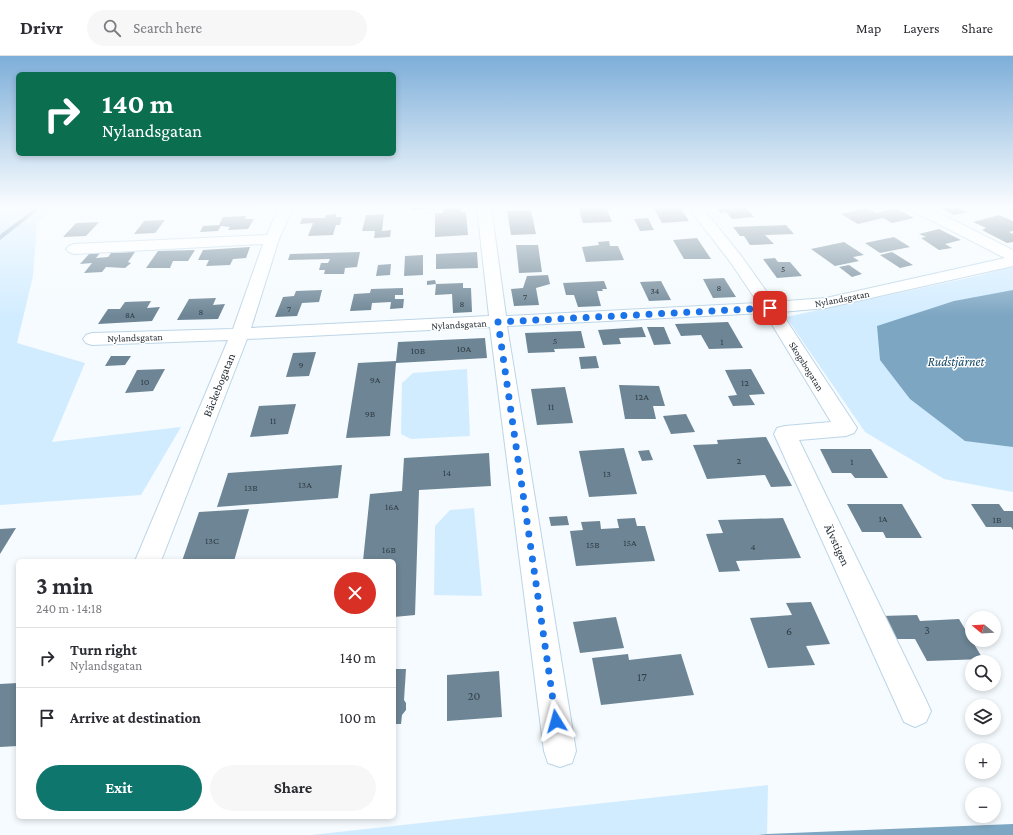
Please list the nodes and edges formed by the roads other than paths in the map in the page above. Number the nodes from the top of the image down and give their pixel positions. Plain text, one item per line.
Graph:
1 (186, 243) edge
2 (271, 243) edge
3 (488, 243) edge
4 (724, 243) edge
5 (988, 243) edge
6 (74, 249) dead end
7 (1013, 256) edge
8 (1013, 262) edge
9 (770, 308) junction
10 (498, 322) junction
11 (240, 334) junction
12 (92, 339) dead end
13 (846, 428) joint
14 (149, 559) edge
15 (915, 711) dead end
16 (560, 751) dead end

1 - 6 street
2 - 11 street, Bäckebogatan
3 - 10 street
4 - 9 street, Skogsbogatan
5 - 7 street
8 - 9 street, Nylandsgatan
9 - 10 street, Nylandsgatan
9 - 13 street, Skogsbogatan
10 - 11 street, Nylandsgatan
10 - 16 street
11 - 12 street, Nylandsgatan
11 - 14 street, Bäckebogatan
13 - 15 street, Älvstigen

